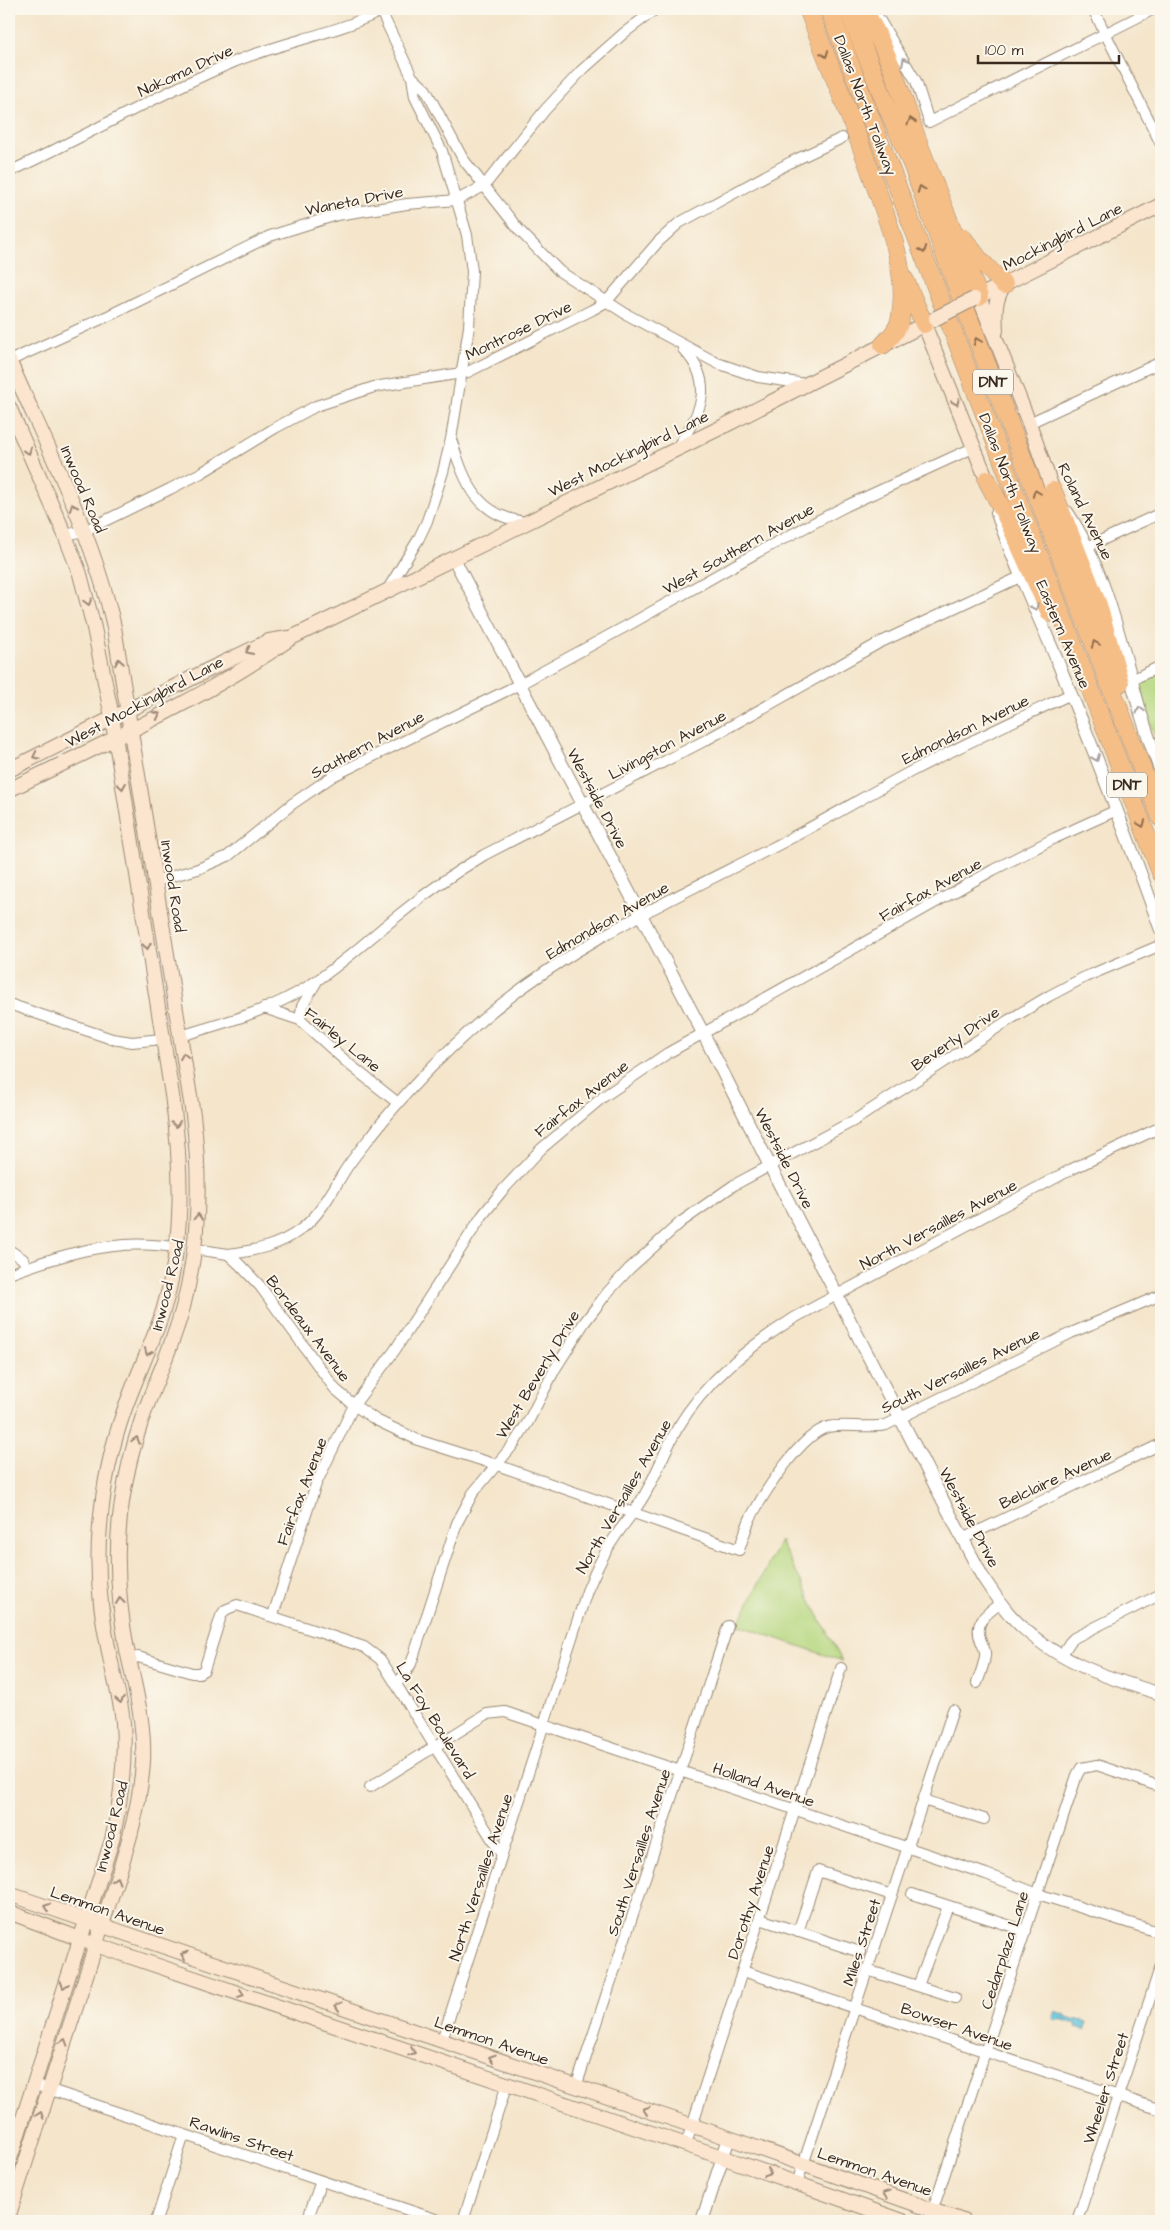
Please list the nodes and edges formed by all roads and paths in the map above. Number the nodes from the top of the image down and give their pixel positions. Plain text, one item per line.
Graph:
1 (656, 9) edge
2 (808, 9) edge
3 (829, 9) edge
4 (848, 9) edge
5 (863, 9) edge
6 (873, 9) edge
7 (1093, 9) edge
8 (1154, 9) edge
9 (380, 10) edge
10 (1106, 33) junction
11 (412, 76) junction
12 (842, 138) dead end
13 (1161, 144) edge
14 (9, 172) edge
15 (484, 186) junction
16 (457, 200) junction
17 (1161, 205) edge
18 (948, 216) junction
19 (898, 264) junction
20 (1004, 285) junction
21 (976, 298) junction
22 (606, 302) junction
23 (930, 321) junction
24 (675, 341) junction
25 (996, 342) junction
26 (883, 345) junction
27 (9, 361) edge
28 (1161, 362) edge
29 (460, 375) junction
30 (806, 384) junction
31 (9, 407) edge
32 (1029, 423) junction
33 (451, 439) junction
34 (975, 447) junction
35 (675, 449) junction
36 (987, 480) junction
37 (1053, 490) junction
38 (1161, 513) edge
39 (529, 522) junction
40 (84, 530) junction
41 (65, 535) junction
42 (1087, 547) junction
43 (454, 559) junction
44 (1020, 577) junction
45 (385, 592) junction
46 (291, 638) junction
47 (1161, 666) edge
48 (1131, 680) junction
49 (520, 684) junction
50 (1071, 694) junction
51 (1092, 698) junction
52 (126, 710) junction
53 (112, 718) junction
54 (129, 730) junction
55 (114, 738) junction
56 (1138, 755) junction
57 (9, 770) edge
58 (1161, 772) edge
59 (9, 790) edge
60 (583, 805) junction
61 (1117, 810) junction
62 (1161, 818) edge
63 (1161, 874) edge
64 (155, 881) junction
65 (642, 915) junction
66 (1161, 930) edge
67 (1161, 945) edge
68 (319, 979) junction
69 (9, 1004) edge
70 (264, 1008) junction
71 (300, 1020) junction
72 (703, 1033) junction
73 (180, 1036) junction
74 (162, 1039) junction
75 (398, 1103) junction
76 (1161, 1128) edge
77 (770, 1166) junction
78 (178, 1232) junction
79 (177, 1247) junction
80 (9, 1250) edge
81 (195, 1250) junction
82 (228, 1254) junction
83 (26, 1267) junction
84 (191, 1272) junction
85 (9, 1274) edge
86 (1161, 1295) edge
87 (836, 1296) junction
88 (354, 1405) junction
89 (900, 1418) junction
90 (1161, 1444) edge
91 (497, 1465) junction
92 (633, 1512) junction
93 (962, 1539) junction
94 (739, 1550) joint
95 (99, 1558) junction
96 (118, 1558) junction
97 (1161, 1594) edge
98 (1001, 1603) junction
99 (273, 1616) junction
100 (728, 1626) dead end
101 (109, 1652) junction
102 (128, 1654) junction
103 (1062, 1656) junction
104 (841, 1668) dead end
105 (396, 1683) junction
106 (977, 1683) dead end
107 (1161, 1694) edge
108 (953, 1710) dead end
109 (544, 1726) junction
110 (434, 1746) junction
111 (125, 1761) junction
112 (143, 1763) junction
113 (680, 1771) junction
114 (370, 1787) dead end
115 (1161, 1787) edge
116 (923, 1800) junction
117 (795, 1810) junction
118 (984, 1819) dead end
119 (907, 1849) junction
120 (502, 1855) junction
121 (9, 1894) edge
122 (912, 1894) dead end
123 (1038, 1894) junction
124 (892, 1895) junction
125 (948, 1906) junction
126 (9, 1912) edge
127 (760, 1919) junction
128 (85, 1921) junction
129 (102, 1927) junction
130 (1026, 1930) junction
131 (798, 1932) junction
132 (1161, 1933) edge
133 (79, 1938) junction
134 (96, 1945) junction
135 (860, 1952) dead end
136 (208, 1963) junction
137 (1161, 1965) edge
138 (867, 1970) junction
139 (743, 1971) junction
140 (203, 1981) junction
141 (268, 1983) junction
142 (918, 1986) junction
143 (955, 1998) dead end
144 (262, 2001) junction
145 (855, 2008) junction
146 (442, 2040) junction
147 (985, 2052) junction
148 (435, 2060) junction
149 (514, 2066) junction
150 (33, 2084) junction
151 (507, 2084) junction
152 (576, 2087) junction
153 (49, 2089) junction
154 (1118, 2095) junction
155 (570, 2105) junction
156 (1161, 2110) edge
157 (692, 2126) junction
158 (184, 2134) junction
159 (729, 2138) junction
160 (686, 2144) junction
161 (722, 2157) junction
162 (9, 2162) edge
163 (803, 2165) junction
164 (321, 2181) junction
165 (797, 2183) junction
166 (9, 2215) edge
167 (931, 2216) edge
168 (156, 2221) edge
169 (307, 2221) edge
170 (442, 2221) edge
171 (463, 2221) edge
172 (702, 2221) edge
173 (903, 2221) edge
174 (963, 2221) edge
175 (1077, 2221) edge

1 - 15 street, Waneta Drive
2 -> 19 highway
3 -> 51 highway, Dallas North Tollway / DNT
56 -> 4 highway, Dallas North Tollway / DNT
18 -> 5 highway
10 -> 6 street
7 - 10 street
8 - 10 street
9 - 11 street
9 - 14 street, Nakoma Drive
10 - 13 street
11 - 15 street
11 - 16 street
12 - 22 street, Montrose Drive
15 - 16 street, Waneta Drive
15 - 22 street
16 - 27 street, Waneta Drive
16 - 29 street
17 - 20 main road, Mockingbird Lane
18 - 20 highway
18 - 21 highway
19 - 23 highway
19 - 26 highway
20 - 21 main road, Mockingbird Lane
20 - 25 main road
21 - 23 main road, West Mockingbird Lane, bridge
21 - 25 main road, Roland Avenue
22 - 24 street
22 - 29 street, Montrose Drive
23 - 26 main road, West Mockingbird Lane
23 -> 34 main road, Eastern Avenue
24 - 30 street
24 - 35 street
25 - 32 main road, Roland Avenue
26 - 30 main road, West Mockingbird Lane
40 -> 27 main road, Inwood Road
28 - 32 street
29 - 33 street
29 - 40 street, Montrose Drive
30 - 35 main road, West Mockingbird Lane
31 -> 41 main road, Inwood Road
32 - 37 main road, Roland Avenue
33 - 39 street
33 - 45 street
34 - 36 main road, Eastern Avenue
34 - 49 street, West Southern Avenue
35 - 39 main road, West Mockingbird Lane
36 - 44 street, Eastern Avenue
36 - 51 highway
37 - 42 street, Roland Avenue
37 - 56 highway
38 - 42 street
39 - 43 main road, West Mockingbird Lane
40 - 41 street, Montrose Drive
52 -> 40 main road, Inwood Road
41 -> 53 main road, Inwood Road
42 - 48 street, Roland Avenue
43 - 45 main road, West Mockingbird Lane
43 - 49 street, Westside Drive
44 -> 50 street, Eastern Avenue
44 - 60 street, Livingston Avenue
45 - 46 main road, West Mockingbird Lane
46 -> 52 main road, West Mockingbird Lane
54 -> 46 main road, West Mockingbird Lane
47 - 48 street
58 -> 48 street, Roland Avenue
49 - 60 street, Westside Drive
49 - 64 street, Southern Avenue
50 -> 61 street, Eastern Avenue
50 - 65 street, Edmondson Avenue
51 -> 63 highway, Dallas North Tollway / DNT
52 - 53 main road, West Mockingbird Lane
52 - 54 main road, Inwood Road
53 - 55 main road, Inwood Road
53 -> 57 main road, West Mockingbird Lane
54 - 55 main road, West Mockingbird Lane
54 - 64 main road, Inwood Road
55 - 59 main road, West Mockingbird Lane
55 -> 74 main road, Inwood Road
56 - 62 highway, Dallas North Tollway / DNT
60 - 65 street, Westside Drive
60 - 68 street, Livingston Avenue
61 - 66 street, Eastern Avenue
61 - 72 street, Fairfax Avenue
64 - 73 main road, Inwood Road
65 - 72 street, Westside Drive
65 - 75 street, Edmondson Avenue
67 - 77 street, Beverly Drive
68 - 70 street, Livingston Avenue
68 - 71 street
69 - 74 street
70 - 71 street, Fairley Lane
70 - 73 street, Livingston Avenue
71 - 75 street, Fairley Lane
72 - 77 street, Westside Drive
72 - 88 street, Fairfax Avenue
73 - 74 main road
81 -> 73 main road, Inwood Road
74 -> 78 main road, Inwood Road
75 - 82 street, Edmondson Avenue
76 - 87 street, North Versailles Avenue
77 - 87 street, Westside Drive
77 - 91 street, West Beverly Drive
78 - 79 main road, Inwood Road
78 - 81 main road
79 - 83 street
79 - 84 main road
79 -> 95 main road, Inwood Road
80 - 83 street
81 - 82 street
81 - 84 main road, Inwood Road
82 - 88 street, Bordeaux Avenue
83 - 85 street
96 -> 84 main road, Inwood Road
86 - 89 street, South Versailles Avenue
87 - 89 street, Westside Drive
87 - 92 street, North Versailles Avenue
88 - 91 street, Bordeaux Avenue
88 - 99 street, Fairfax Avenue
89 - 93 street, Westside Drive
89 - 94 street, South Versailles Avenue
90 - 93 street, Belclaire Avenue
91 - 92 street, Bordeaux Avenue
91 - 105 street, West Beverly Drive
92 - 94 street, Bordeaux Avenue
92 - 109 street, North Versailles Avenue
93 - 98 street, Westside Drive
95 - 96 main road
95 - 101 main road, Inwood Road
102 -> 96 main road, Inwood Road
97 - 103 street
98 - 103 street, Westside Drive
98 - 106 street
99 - 102 street, La Foy Boulevard
99 - 105 street, La Foy Boulevard
100 - 113 street, South Versailles Avenue
101 - 102 main road
101 -> 111 main road, Inwood Road
102 - 112 main road, Inwood Road
103 - 107 street, Westside Drive
104 - 117 street, Dorothy Avenue
105 - 110 street, La Foy Boulevard
108 - 116 street, Miles Street
109 - 110 street, Holland Avenue
109 - 113 street, Holland Avenue
109 - 120 street, North Versailles Avenue
110 - 114 street, Holland Avenue
110 - 120 street, La Foy Boulevard
111 - 112 main road
111 - 128 main road, Inwood Road
129 -> 112 main road, Inwood Road
113 - 117 street, Holland Avenue
113 - 152 street, South Versailles Avenue
115 - 123 street, Cedarplaza Lane
116 - 118 street
116 - 119 street, Miles Street
117 - 119 street, Holland Avenue
117 - 127 street, Dorothy Avenue
119 - 123 street, Holland Avenue
119 - 124 street, Miles Street
120 - 146 street, North Versailles Avenue
128 -> 121 main road, Lemmon Avenue
122 - 125 street
123 - 130 street, Cedarplaza Lane
123 - 132 street, Holland Avenue
124 - 131 street
124 - 138 street, Miles Street
125 - 130 street
125 - 142 street
126 - 133 main road
127 - 131 street
127 - 139 street, Dorothy Avenue
128 - 129 main road, Lemmon Avenue
128 - 133 main road, Inwood Road
129 - 134 main road, Inwood Road
136 -> 129 main road, Lemmon Avenue
130 - 147 street, Cedarplaza Lane
131 - 135 street
133 - 134 main road
133 -> 150 main road, Inwood Road
134 - 140 main road
153 -> 134 main road, Inwood Road
136 - 140 main road
136 - 141 main road, Lemmon Avenue
137 - 154 street, Wheeler Street
138 - 142 street
138 - 145 street, Miles Street
139 - 145 street, Bowser Avenue
139 - 157 street, Dorothy Avenue
140 -> 144 main road
141 - 144 main road
146 -> 141 main road, Lemmon Avenue
142 - 143 street
144 -> 148 main road
145 - 147 street, Bowser Avenue
145 - 163 street, Miles Street
146 - 148 main road
149 -> 146 main road, Lemmon Avenue
147 - 154 street, Bowser Avenue
147 - 167 street, Cedarplaza Lane
148 - 151 main road
149 - 151 main road
149 - 152 main road, Lemmon Avenue
150 - 153 street, Rawlins Street
150 - 162 main road, Inwood Road
151 - 155 main road
151 - 171 street
152 - 155 main road
157 -> 152 main road, Lemmon Avenue
153 - 158 street, Rawlins Street
166 -> 153 main road, Inwood Road
154 - 156 street, Bowser Avenue
154 - 175 street, Wheeler Street
155 - 160 main road
157 - 159 main road, Lemmon Avenue
157 - 160 street, Dorothy Avenue
158 - 164 street, Rawlins Street
158 - 168 street
159 - 161 street
159 - 163 main road, Lemmon Avenue
160 - 161 main road
161 -> 165 main road
161 - 172 street
163 - 165 street, Miles Street
167 -> 163 main road, Lemmon Avenue
164 - 169 street
164 - 170 street, Rawlins Street
165 - 173 main road
167 - 174 main road, Lemmon Avenue

